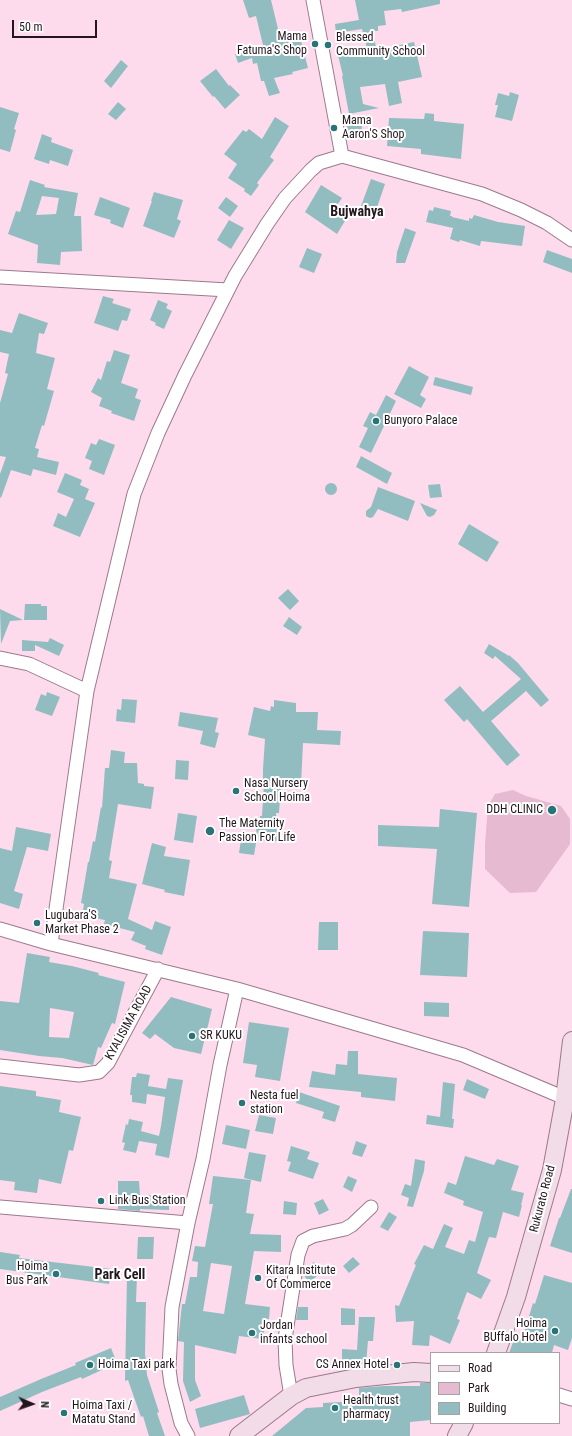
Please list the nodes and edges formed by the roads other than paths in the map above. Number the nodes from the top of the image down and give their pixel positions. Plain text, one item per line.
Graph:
1 (313, 0) edge
2 (342, 156) junction
3 (572, 240) edge
4 (0, 278) edge
5 (228, 290) junction
6 (0, 658) edge
7 (87, 691) junction
8 (0, 929) edge
9 (51, 944) junction
10 (158, 969) junction
11 (237, 989) junction
12 (572, 1041) edge
13 (0, 1066) edge
14 (569, 1100) edge
15 (0, 1207) edge
16 (371, 1207) dead end
17 (188, 1223) junction
18 (496, 1352) edge
19 (430, 1373) edge
20 (560, 1395) edge
21 (291, 1396) junction
22 (572, 1399) edge
23 (463, 1424) edge
24 (188, 1436) edge
25 (239, 1436) edge
26 (457, 1436) edge

1 - 2 street
2 - 3 street
2 - 5 street
4 - 5 street
5 - 7 street
6 - 7 street
7 - 9 street
8 - 9 street
9 - 10 street
10 - 11 street
10 - 13 street, KYALISIMA ROAD
11 - 14 street
11 - 17 street
12 - 14 street, Rukurato Road
14 - 18 street, Rukurato Road
15 - 17 street
16 - 21 street
17 - 24 street
19 - 21 street
20 - 22 street
21 - 25 street
23 - 26 street

